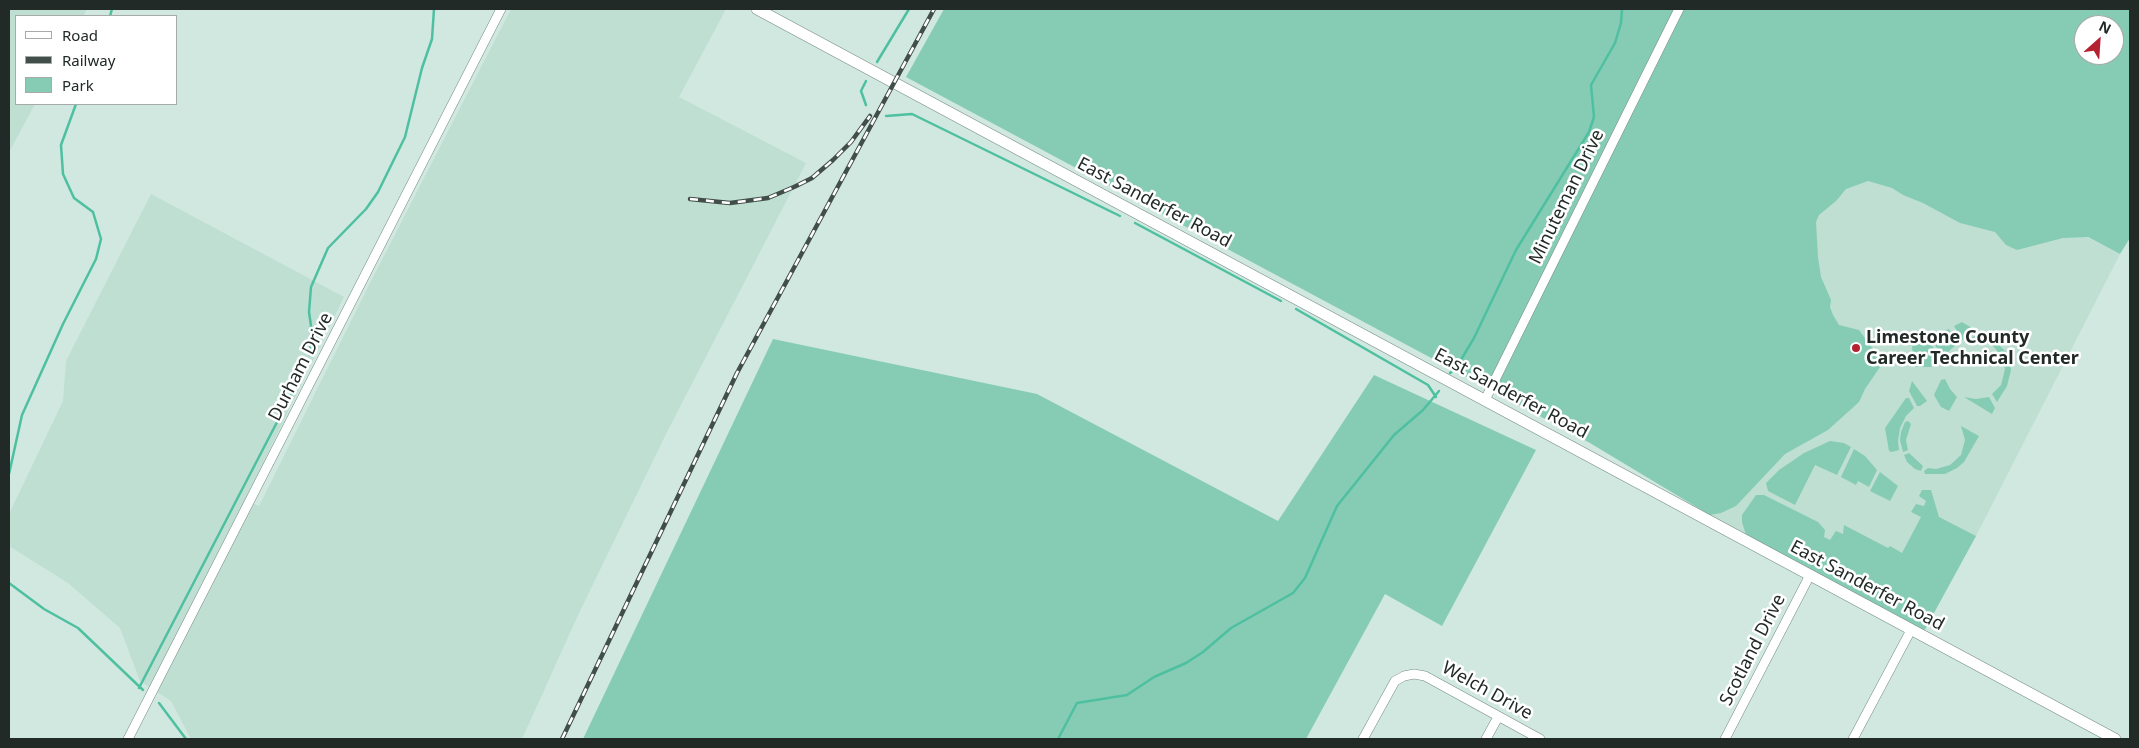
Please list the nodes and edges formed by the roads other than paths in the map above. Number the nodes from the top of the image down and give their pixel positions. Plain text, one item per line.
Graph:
1 (501, 9) edge
2 (756, 9) edge
3 (1679, 9) edge
4 (1485, 400) junction
5 (1810, 575) junction
6 (1911, 630) junction
7 (1498, 717) junction
8 (128, 739) edge
9 (1363, 739) edge
10 (1486, 739) edge
11 (1540, 739) edge
12 (1725, 739) edge
13 (1853, 739) edge
14 (2115, 739) edge

1 - 8 street, Durham Drive
2 - 4 street, East Sanderfer Road
3 - 4 street, Minuteman Drive
4 - 5 street, East Sanderfer Road
5 - 6 street, East Sanderfer Road
5 - 12 street, Scotland Drive
6 - 13 street
6 - 14 street, East Sanderfer Road
7 - 9 street, Welch Drive
7 - 10 street
7 - 11 street, Welch Drive

